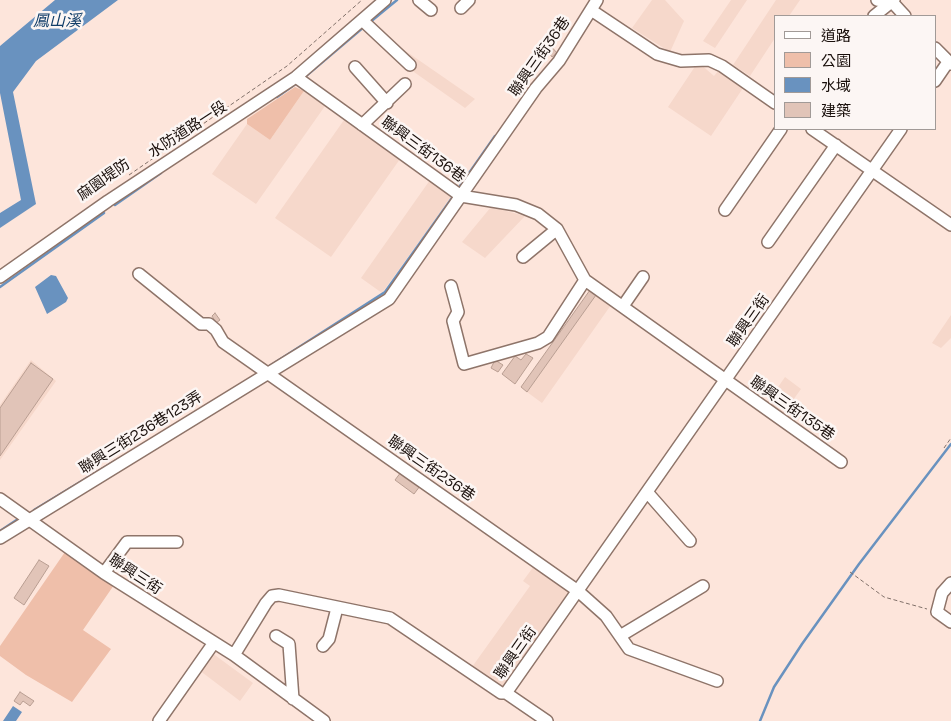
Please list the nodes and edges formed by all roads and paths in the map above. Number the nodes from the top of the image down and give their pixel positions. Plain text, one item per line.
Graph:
1 (362, 0) edge
2 (385, 0) edge
3 (419, 0) edge
4 (877, 0) edge
5 (893, 2) edge
6 (594, 5) edge
7 (431, 10) dead end
8 (875, 15) edge
9 (904, 15) edge
10 (365, 23) junction
11 (936, 49) edge
12 (950, 63) edge
13 (410, 65) dead end
14 (355, 67) dead end
15 (296, 77) junction
16 (936, 80) edge
17 (406, 84) dead end
18 (774, 102) edge
19 (387, 103) junction
20 (362, 125) junction
21 (780, 130) edge
22 (814, 130) edge
23 (900, 130) edge
24 (836, 145) junction
25 (872, 170) junction
26 (126, 177) dead end
27 (461, 196) junction
28 (725, 210) dead end
29 (951, 225) edge
30 (557, 229) junction
31 (768, 242) dead end
32 (523, 257) dead end
33 (139, 274) dead end
34 (0, 277) edge
35 (643, 277) dead end
36 (585, 280) junction
37 (451, 286) dead end
38 (623, 306) junction
39 (267, 371) junction
40 (726, 381) junction
41 (951, 438) edge
42 (944, 448) dead end
43 (841, 462) dead end
44 (647, 492) junction
45 (0, 499) edge
46 (30, 520) junction
47 (0, 538) edge
48 (690, 541) dead end
49 (177, 542) dead end
50 (850, 572) dead end
51 (104, 574) junction
52 (951, 583) edge
53 (703, 586) dead end
54 (578, 591) junction
55 (337, 608) junction
56 (937, 612) junction
57 (951, 622) edge
58 (276, 636) dead end
59 (620, 636) junction
60 (212, 644) junction
61 (323, 646) dead end
62 (234, 655) junction
63 (716, 681) dead end
64 (506, 693) junction
65 (293, 699) junction
66 (159, 721) edge
67 (324, 721) edge
68 (547, 721) edge

1 - 26 path, 麻園堤防
2 - 10 street, 水防道路一段
3 - 7 street
4 - 5 street
5 - 8 street
5 - 9 street
6 - 18 street, 聯興三街36巷
6 - 27 street, 聯興三街36巷
10 - 13 street
10 - 15 street, 水防道路一段
11 - 12 street
12 - 16 street
14 - 19 street
15 - 20 street, 聯興三街136巷
15 - 34 street, 水防道路一段
17 - 19 street
19 - 20 street
20 - 27 street, 聯興三街136巷
21 - 28 street
22 - 24 street
23 - 25 street, 聯興三街
24 - 25 street
24 - 31 street
25 - 29 street
25 - 40 street, 聯興三街
27 - 30 street, 聯興三街136巷
27 - 39 street
30 - 32 street
30 - 36 street, 聯興三街136巷
33 - 39 street, 聯興三街236巷
35 - 38 street
36 - 37 street
36 - 38 street, 聯興三街136巷
38 - 40 street, 聯興三街136巷
39 - 46 street, 聯興三街236巷123弄
39 - 54 street, 聯興三街236巷
40 - 43 street, 聯興三街135巷
40 - 44 street, 聯興三街
41 - 42 path
44 - 48 street
44 - 54 street, 聯興三街
45 - 46 street, 聯興三街
46 - 47 street, 聯興三街236巷123弄
46 - 51 street, 聯興三街
49 - 51 street
50 - 56 path
51 - 60 street, 聯興三街
52 - 56 street
53 - 59 street
54 - 59 street, 聯興三街236巷
54 - 64 street, 聯興三街
55 - 61 street
55 - 62 street, 聯興三街
55 - 64 street, 聯興三街
56 - 57 street
58 - 65 street
59 - 63 street, 聯興三街236巷
60 - 62 street, 聯興三街
60 - 66 street
62 - 65 street
64 - 68 street
65 - 67 street

